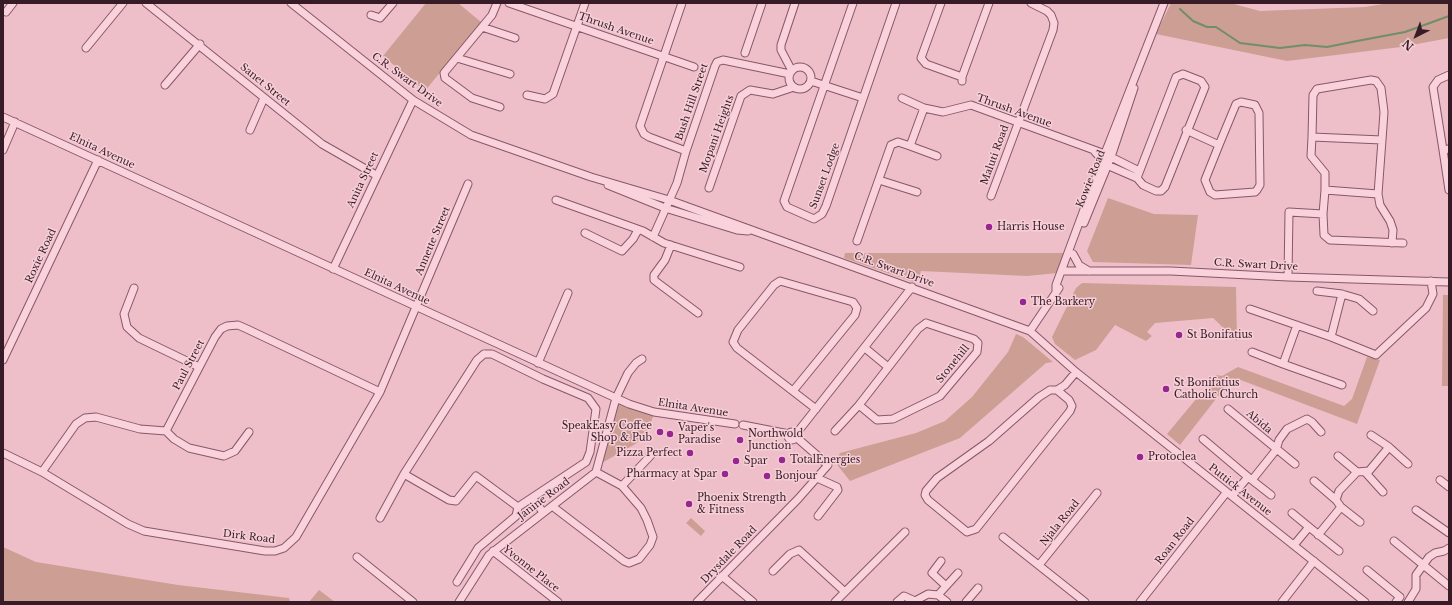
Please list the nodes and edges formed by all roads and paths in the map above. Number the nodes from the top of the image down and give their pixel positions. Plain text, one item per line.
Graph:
1 (13, 3) edge
2 (123, 3) edge
3 (146, 3) edge
4 (291, 3) edge
5 (393, 3) edge
6 (497, 3) edge
7 (509, 3) edge
8 (585, 3) edge
9 (682, 3) edge
10 (762, 3) edge
11 (795, 3) edge
12 (853, 3) edge
13 (896, 3) edge
14 (941, 3) edge
15 (989, 3) edge
16 (1031, 3) edge
17 (1164, 3) edge
18 (6, 12) dead end
19 (372, 15) dead end
20 (578, 26) junction
21 (482, 27) junction
22 (515, 38) dead end
23 (200, 44) junction
24 (86, 48) dead end
25 (745, 53) dead end
26 (663, 56) junction
27 (457, 58) junction
28 (694, 67) dead end
29 (791, 73) junction
30 (510, 74) dead end
31 (1449, 75) edge
32 (810, 81) junction
33 (166, 85) dead end
34 (825, 85) junction
35 (794, 86) junction
36 (527, 95) dead end
37 (264, 98) junction
38 (863, 98) junction
39 (902, 98) dead end
40 (413, 100) junction
41 (500, 108) dead end
42 (924, 108) junction
43 (3, 117) edge
44 (1018, 121) junction
45 (15, 122) junction
46 (250, 130) dead end
47 (1186, 130) junction
48 (1312, 137) junction
49 (1382, 140) junction
50 (1219, 145) junction
51 (910, 146) junction
52 (3, 150) edge
53 (1446, 150) edge
54 (686, 151) junction
55 (937, 156) dead end
56 (1106, 159) junction
57 (98, 160) junction
58 (1138, 174) junction
59 (376, 175) junction
60 (591, 176) junction
61 (879, 180) junction
62 (468, 184) dead end
63 (709, 188) dead end
64 (1325, 190) junction
65 (1449, 190) edge
66 (917, 192) dead end
67 (1378, 194) junction
68 (991, 196) dead end
69 (556, 200) dead end
70 (669, 200) junction
71 (665, 208) junction
72 (1323, 214) junction
73 (638, 230) junction
74 (750, 231) junction
75 (585, 233) dead end
76 (653, 237) junction
77 (857, 241) dead end
78 (1392, 243) junction
79 (1403, 243) dead end
80 (671, 245) junction
81 (1073, 254) junction
82 (740, 268) dead end
83 (333, 269) junction
84 (1065, 271) junction
85 (1090, 271) junction
86 (1288, 277) junction
87 (1431, 281) junction
88 (1449, 282) edge
89 (134, 288) dead end
90 (912, 288) junction
91 (1317, 291) dead end
92 (568, 293) dead end
93 (1342, 294) junction
94 (416, 306) junction
95 (1250, 309) dead end
96 (1372, 311) dead end
97 (698, 313) dead end
98 (1298, 325) junction
99 (1030, 332) junction
100 (1331, 336) junction
101 (865, 348) junction
102 (1252, 352) dead end
103 (4, 357) edge
104 (642, 359) dead end
105 (538, 363) junction
106 (1283, 364) junction
107 (199, 367) junction
108 (888, 367) junction
109 (1076, 372) junction
110 (1342, 385) dead end
111 (1057, 390) junction
112 (793, 391) junction
113 (380, 392) junction
114 (616, 398) junction
115 (859, 405) junction
116 (816, 409) junction
117 (1228, 409) dead end
118 (166, 431) junction
119 (835, 431) dead end
120 (249, 432) dead end
121 (1322, 432) dead end
122 (794, 435) junction
123 (1372, 435) dead end
124 (1203, 439) dead end
125 (1389, 447) junction
126 (1276, 450) junction
127 (3, 453) edge
128 (653, 453) dead end
129 (1338, 456) dead end
130 (1295, 464) dead end
131 (1408, 464) dead end
132 (42, 472) junction
133 (596, 472) junction
134 (1357, 472) junction
135 (1365, 472) junction
136 (404, 474) junction
137 (817, 478) junction
138 (1250, 478) junction
139 (1440, 480) dead end
140 (1314, 481) dead end
141 (622, 486) junction
142 (1449, 487) edge
143 (1383, 492) dead end
144 (1097, 493) dead end
145 (1229, 494) junction
146 (1271, 495) dead end
147 (532, 498) junction
148 (1336, 500) junction
149 (552, 506) junction
150 (518, 507) junction
151 (1341, 507) junction
152 (1416, 510) dead end
153 (543, 512) junction
154 (1292, 513) dead end
155 (818, 516) dead end
156 (380, 518) dead end
157 (1360, 522) dead end
158 (1309, 527) junction
159 (905, 532) dead end
160 (1449, 533) edge
161 (1318, 535) junction
162 (1003, 537) dead end
163 (1394, 541) dead end
164 (1294, 545) junction
165 (1449, 548) edge
166 (493, 551) junction
167 (1339, 552) dead end
168 (357, 557) dead end
169 (941, 561) dead end
170 (1314, 561) junction
171 (1039, 565) junction
172 (1424, 566) junction
173 (1367, 570) dead end
174 (773, 571) dead end
175 (958, 573) dead end
176 (722, 576) junction
177 (457, 582) dead end
178 (946, 586) junction
179 (1449, 586) edge
180 (978, 588) dead end
181 (845, 592) junction
182 (938, 594) junction
183 (1360, 600) edge
184 (1398, 600) edge
185 (413, 602) edge
186 (459, 602) edge
187 (558, 602) edge
188 (697, 602) edge
189 (753, 602) edge
190 (835, 602) edge
191 (897, 602) edge
192 (947, 602) edge
193 (966, 602) edge
194 (1085, 602) edge
195 (1140, 602) edge
196 (1282, 602) edge
197 (1407, 602) edge

1 - 18 street
2 - 24 street
3 - 23 street, Sanet Street
4 - 40 street, C.R. Swart Drive
5 - 19 street
6 - 21 street
7 - 20 street, Thrush Avenue
8 - 20 street
9 - 26 street
10 - 25 street
11 - 29 street
12 - 34 street, Sunset Lodge
13 - 38 street, Sunset Lodge
14 - 15 street
16 - 44 street, Maluti Road
17 - 56 street, Kowie Road
20 - 26 street, Thrush Avenue
20 - 36 street
21 - 22 street
21 - 27 street
23 - 33 street
23 - 37 street, Sanet Street
26 - 28 street, Thrush Avenue
26 - 54 street
27 - 30 street
27 - 41 street
29 - 32 street
29 - 35 street
29 - 54 street, Bush Hill Street
31 - 53 street
32 - 34 street
32 - 35 street
34 - 38 street
34 - 38 street, Sunset Lodge
35 - 63 street, Mopani Heights
37 - 46 street
37 - 59 street, Sanet Street
39 - 42 street, Thrush Avenue
40 - 59 street, Anita Street
40 - 60 street, C.R. Swart Drive
42 - 44 street, Thrush Avenue
42 - 51 street
43 - 45 street, Elnita Avenue
44 - 56 street, Thrush Avenue
44 - 68 street, Maluti Road
45 - 52 street
45 - 57 street, Elnita Avenue
47 - 50 street
47 - 58 street
47 - 58 street
48 - 49 street
48 - 49 street
48 - 64 street
49 - 67 street
50 - 50 street
51 - 55 street
51 - 61 street
53 - 65 street
54 - 70 street
56 - 58 street
56 - 81 street, Kowie Road
56 - 84 street, Kowie Road
57 - 83 street, Elnita Avenue
57 - 103 street, Roxie Road
59 - 83 street, Anita Street
60 - 70 street, C.R. Swart Drive
60 - 71 street, C.R. Swart Drive
61 - 66 street
61 - 77 street
62 - 94 street, Annette Street
64 - 67 street
64 - 72 street
67 - 78 street
69 - 73 street
70 - 71 street
70 - 74 street, C.R. Swart Drive
71 - 74 street, C.R. Swart Drive
71 - 76 street
72 - 78 street
72 - 86 street
73 - 75 street
73 - 76 street
74 - 90 street, C.R. Swart Drive
76 - 80 street
78 - 79 street
80 - 82 street
80 - 97 street
81 - 84 street, Kowie Road
81 - 85 street
83 - 94 street, Elnita Avenue
84 - 85 street, C.R. Swart Drive
84 - 99 street, Kowie Road
85 - 86 street, C.R. Swart Drive
86 - 87 street, C.R. Swart Drive
87 - 88 street, C.R. Swart Drive
87 - 100 street
89 - 107 street
90 - 99 street, C.R. Swart Drive
90 - 101 street
91 - 93 street
92 - 105 street
93 - 96 street
93 - 100 street
94 - 105 street, Elnita Avenue
94 - 113 street, Dirk Road
95 - 98 street
98 - 100 street
98 - 106 street
99 - 109 street, Puttick Avenue
101 - 108 street
101 - 116 street
102 - 106 street
104 - 114 street
105 - 114 street, Elnita Avenue
106 - 110 street
107 - 113 street, Paul Street
107 - 118 street, Paul Street
108 - 115 street, Stonehill
108 - 115 street, Stonehill
109 - 111 street
109 - 145 street, Puttick Avenue
111 - 111 street
112 - 112 street
112 - 116 street
113 - 132 street, Dirk Road
114 - 122 street, Elnita Avenue
114 - 133 street
115 - 119 street
116 - 122 street
117 - 126 street, Abida
118 - 120 street
118 - 132 street
121 - 126 street, Abida
122 - 137 street, Drysdale Road
123 - 125 street
124 - 138 street
125 - 131 street
125 - 135 street
126 - 130 street, Abida
126 - 138 street, Abida
127 - 132 street, Dirk Road
128 - 141 street
129 - 134 street
133 - 141 street
133 - 149 street, Janine Road
134 - 135 street
134 - 148 street
135 - 143 street
136 - 147 street
136 - 150 street
136 - 156 street
137 - 155 street
137 - 176 street, Drysdale Road
138 - 145 street, Abida
138 - 146 street
139 - 142 street
140 - 148 street
141 - 149 street
144 - 171 street, Njala Road
145 - 164 street, Puttick Avenue
145 - 195 street, Roan Road
147 - 150 street
147 - 153 street
148 - 151 street
149 - 153 street, Janine Road
150 - 177 street
151 - 157 street
151 - 161 street
152 - 160 street
153 - 166 street, Janine Road
154 - 158 street
158 - 161 street
158 - 164 street
159 - 181 street
161 - 167 street
162 - 171 street
163 - 172 street
164 - 170 street, Puttick Avenue
165 - 172 street
166 - 186 street, Janine Road
166 - 187 street, Yvonne Place
168 - 185 street
169 - 178 street
170 - 183 street, Puttick Avenue
170 - 196 street
171 - 194 street
172 - 179 street
172 - 197 street
173 - 184 street
174 - 181 street
175 - 178 street
176 - 188 street, Drysdale Road
176 - 189 street
178 - 182 street
180 - 193 street
181 - 190 street
182 - 191 street
182 - 192 street
184 - 197 street

